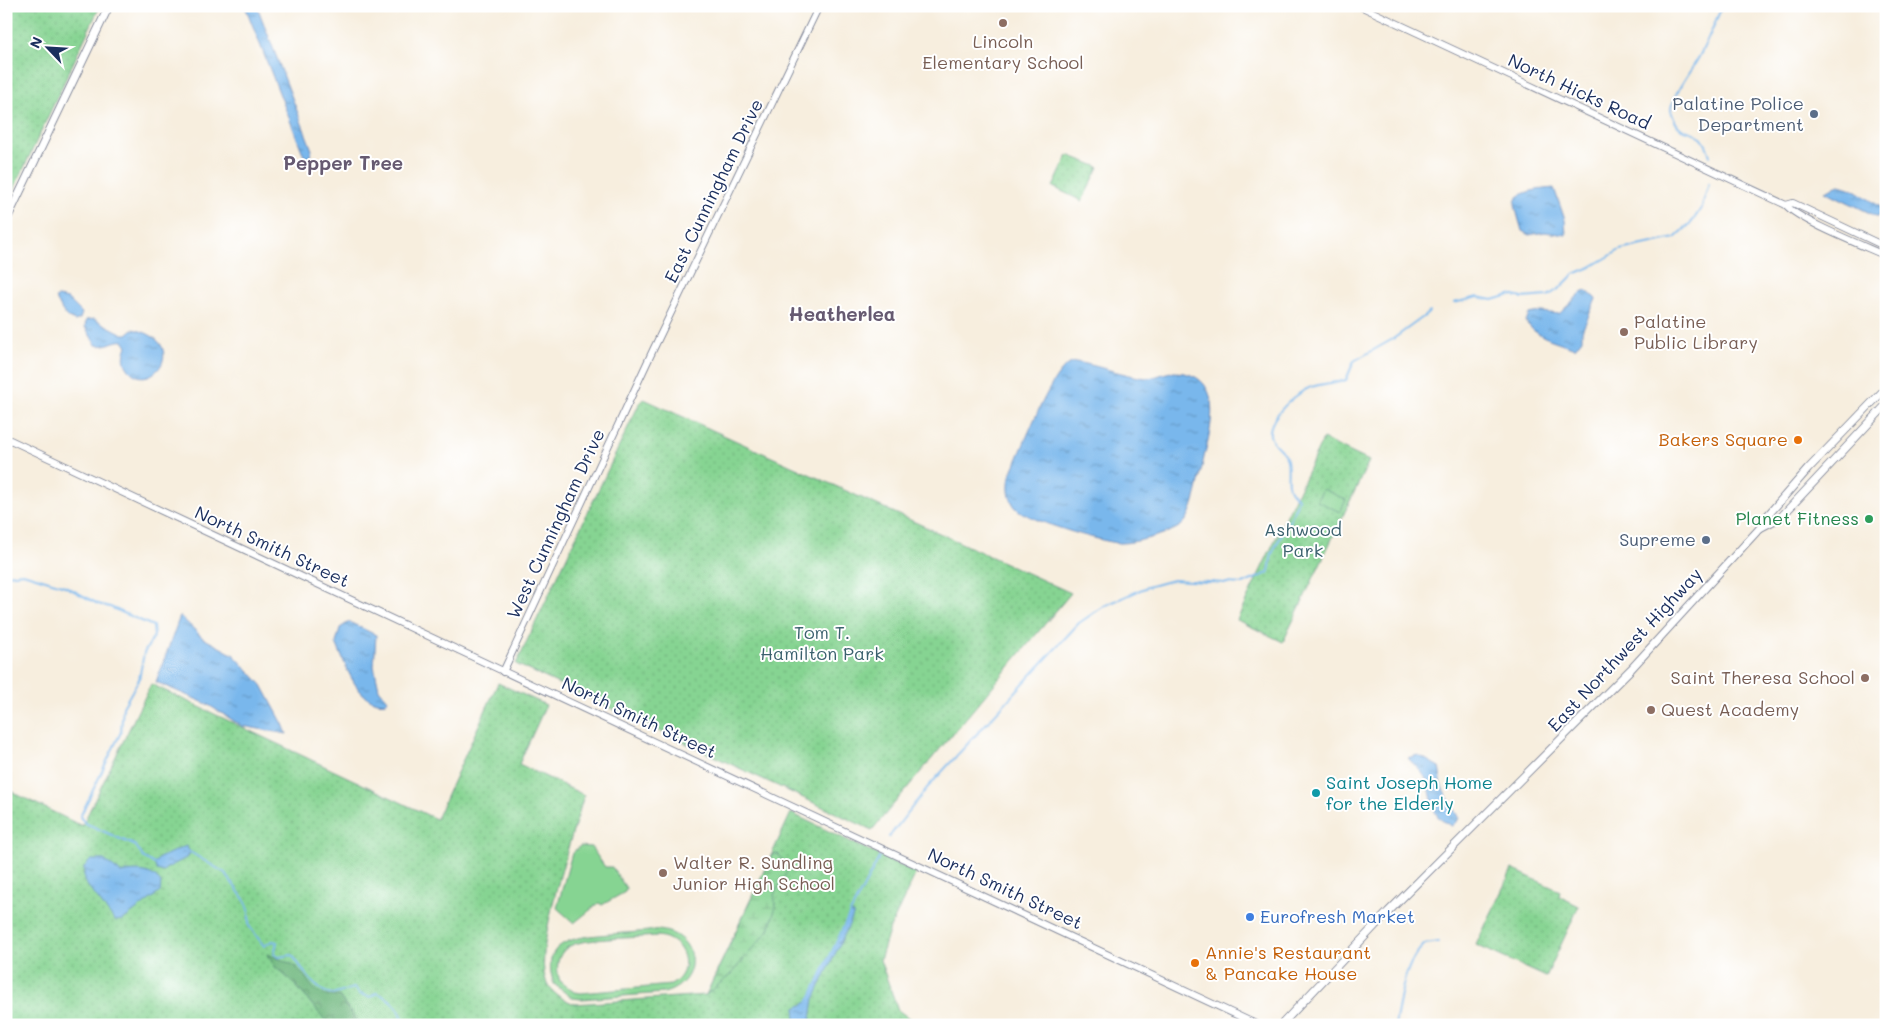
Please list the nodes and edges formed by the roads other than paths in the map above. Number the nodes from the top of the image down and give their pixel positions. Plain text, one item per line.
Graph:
1 (109, 6) edge
2 (819, 6) edge
3 (1360, 6) edge
4 (1786, 205) junction
5 (6, 222) edge
6 (1886, 246) edge
7 (1886, 256) edge
8 (636, 388) joint
9 (1886, 388) edge
10 (1886, 405) edge
11 (6, 438) edge
12 (1760, 528) junction
13 (503, 672) junction
14 (1258, 1025) edge
15 (1281, 1025) edge

1 - 5 main road
2 - 8 street, East Cunningham Drive
3 - 4 street, North Hicks Road
4 - 6 street, North Hicks Road
4 - 7 street, North Hicks Road
8 - 13 street, West Cunningham Drive
9 - 12 main road, East Northwest Highway
10 - 12 main road, East Northwest Highway
11 - 13 street, North Smith Street
12 - 15 main road, East Northwest Highway
13 - 14 street, North Smith Street

